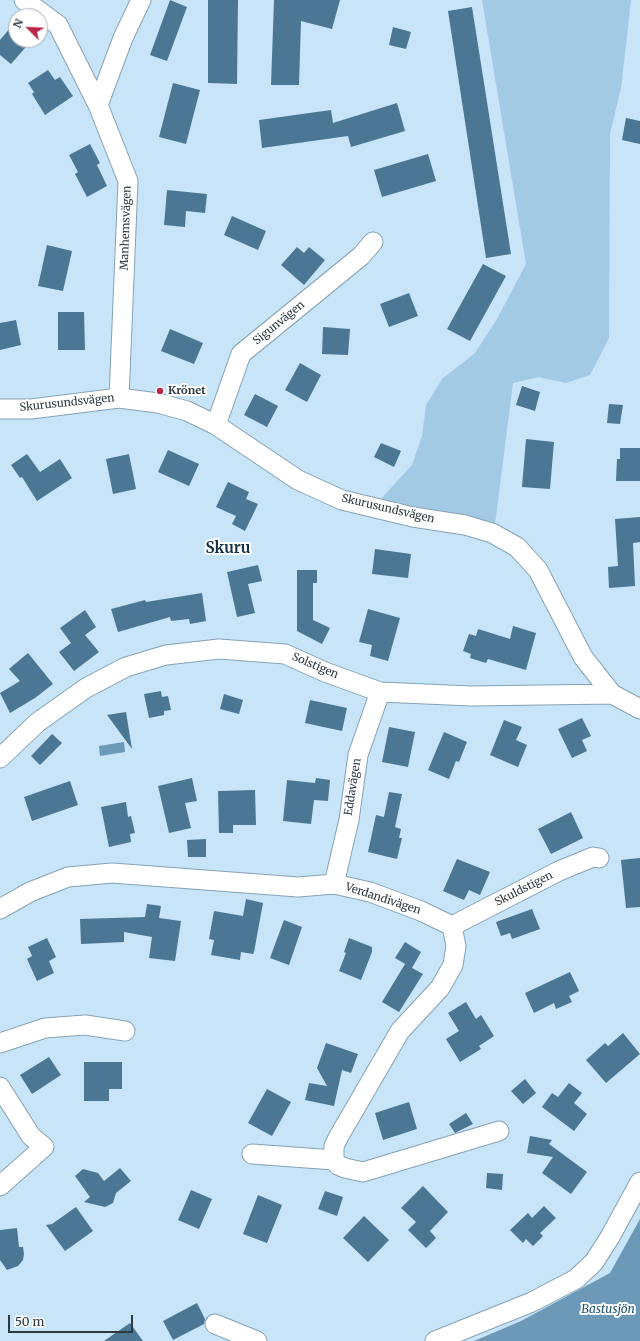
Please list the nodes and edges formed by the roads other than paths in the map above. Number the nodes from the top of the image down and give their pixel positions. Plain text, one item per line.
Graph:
1 (24, 0) edge
2 (141, 0) edge
3 (98, 105) junction
4 (373, 242) dead end
5 (119, 398) junction
6 (0, 409) edge
7 (216, 425) junction
8 (380, 692) junction
9 (612, 694) junction
10 (640, 709) edge
11 (0, 758) edge
12 (599, 858) dead end
13 (334, 884) junction
14 (0, 908) edge
15 (452, 926) junction
16 (125, 1031) dead end
17 (0, 1044) edge
18 (0, 1087) edge
19 (499, 1131) dead end
20 (252, 1154) dead end
21 (334, 1160) junction
22 (640, 1182) edge
23 (0, 1186) edge
24 (215, 1324) dead end
25 (256, 1341) edge
26 (435, 1341) edge

1 - 3 street, Manhemsvägen
2 - 3 street
3 - 5 street, Manhemsvägen
4 - 7 street, Sigunvägen
5 - 6 street, Skurusundsvägen
5 - 7 street, Skurusundsvägen
7 - 9 street, Skurusundsvägen
8 - 9 street, Solstigen
8 - 11 street, Solstigen
8 - 13 street, Eddavägen
9 - 10 street, Skurusundsvägen
12 - 15 street, Skuldstigen
13 - 14 street, Verdandivägen
13 - 15 street, Verdandivägen
15 - 21 street
16 - 17 street
18 - 23 street
19 - 21 street
20 - 21 street
22 - 26 street
24 - 25 street

